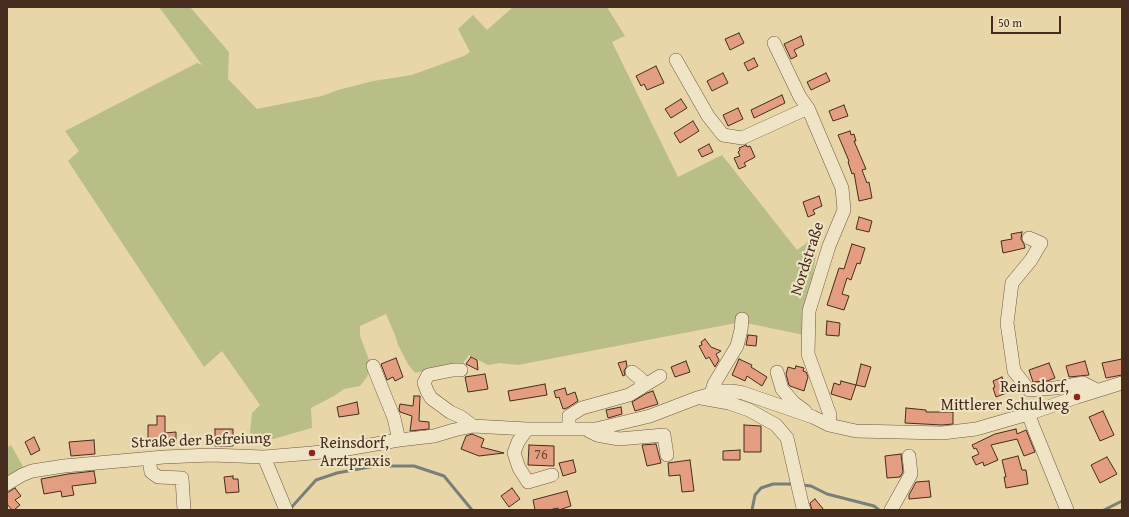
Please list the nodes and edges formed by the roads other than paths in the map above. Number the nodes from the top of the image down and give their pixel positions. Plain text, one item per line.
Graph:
1 (774, 43) dead end
2 (676, 60) dead end
3 (808, 108) junction
4 (1029, 238) dead end
5 (742, 319) dead end
6 (373, 366) dead end
7 (461, 370) dead end
8 (632, 372) dead end
9 (777, 372) dead end
10 (660, 376) dead end
11 (1122, 382) edge
12 (641, 388) junction
13 (1097, 390) junction
14 (711, 394) junction
15 (697, 398) junction
16 (1028, 414) junction
17 (807, 415) junction
18 (829, 425) junction
19 (473, 426) junction
20 (527, 429) junction
21 (569, 429) junction
22 (586, 429) junction
23 (399, 440) junction
24 (667, 455) dead end
25 (909, 456) dead end
26 (264, 457) junction
27 (149, 458) junction
28 (552, 475) dead end
29 (7, 484) edge
30 (285, 508) edge
31 (803, 509) edge
32 (184, 510) edge
33 (891, 510) edge
34 (1066, 510) edge

1 - 3 street, Nordstraße
2 - 3 street
3 - 18 street, Nordstraße
4 - 13 street
5 - 14 street
6 - 23 street
7 - 19 street
8 - 12 street
9 - 17 street
10 - 12 street
11 - 13 street, Straße der Befreiung
12 - 21 street
13 - 16 street, Straße der Befreiung
14 - 15 street, Straße der Befreiung
14 - 17 street, Straße der Befreiung
15 - 22 street, Straße der Befreiung
15 - 31 street
16 - 18 street, Straße der Befreiung
16 - 34 street
17 - 18 street, Straße der Befreiung
19 - 20 street, Straße der Befreiung
19 - 23 street, Straße der Befreiung
20 - 21 street, Straße der Befreiung
20 - 28 street
21 - 22 street, Straße der Befreiung
22 - 24 street
23 - 26 street, Straße der Befreiung
25 - 33 street
26 - 27 street, Straße der Befreiung
26 - 30 street
27 - 29 street, Straße der Befreiung
27 - 32 street

